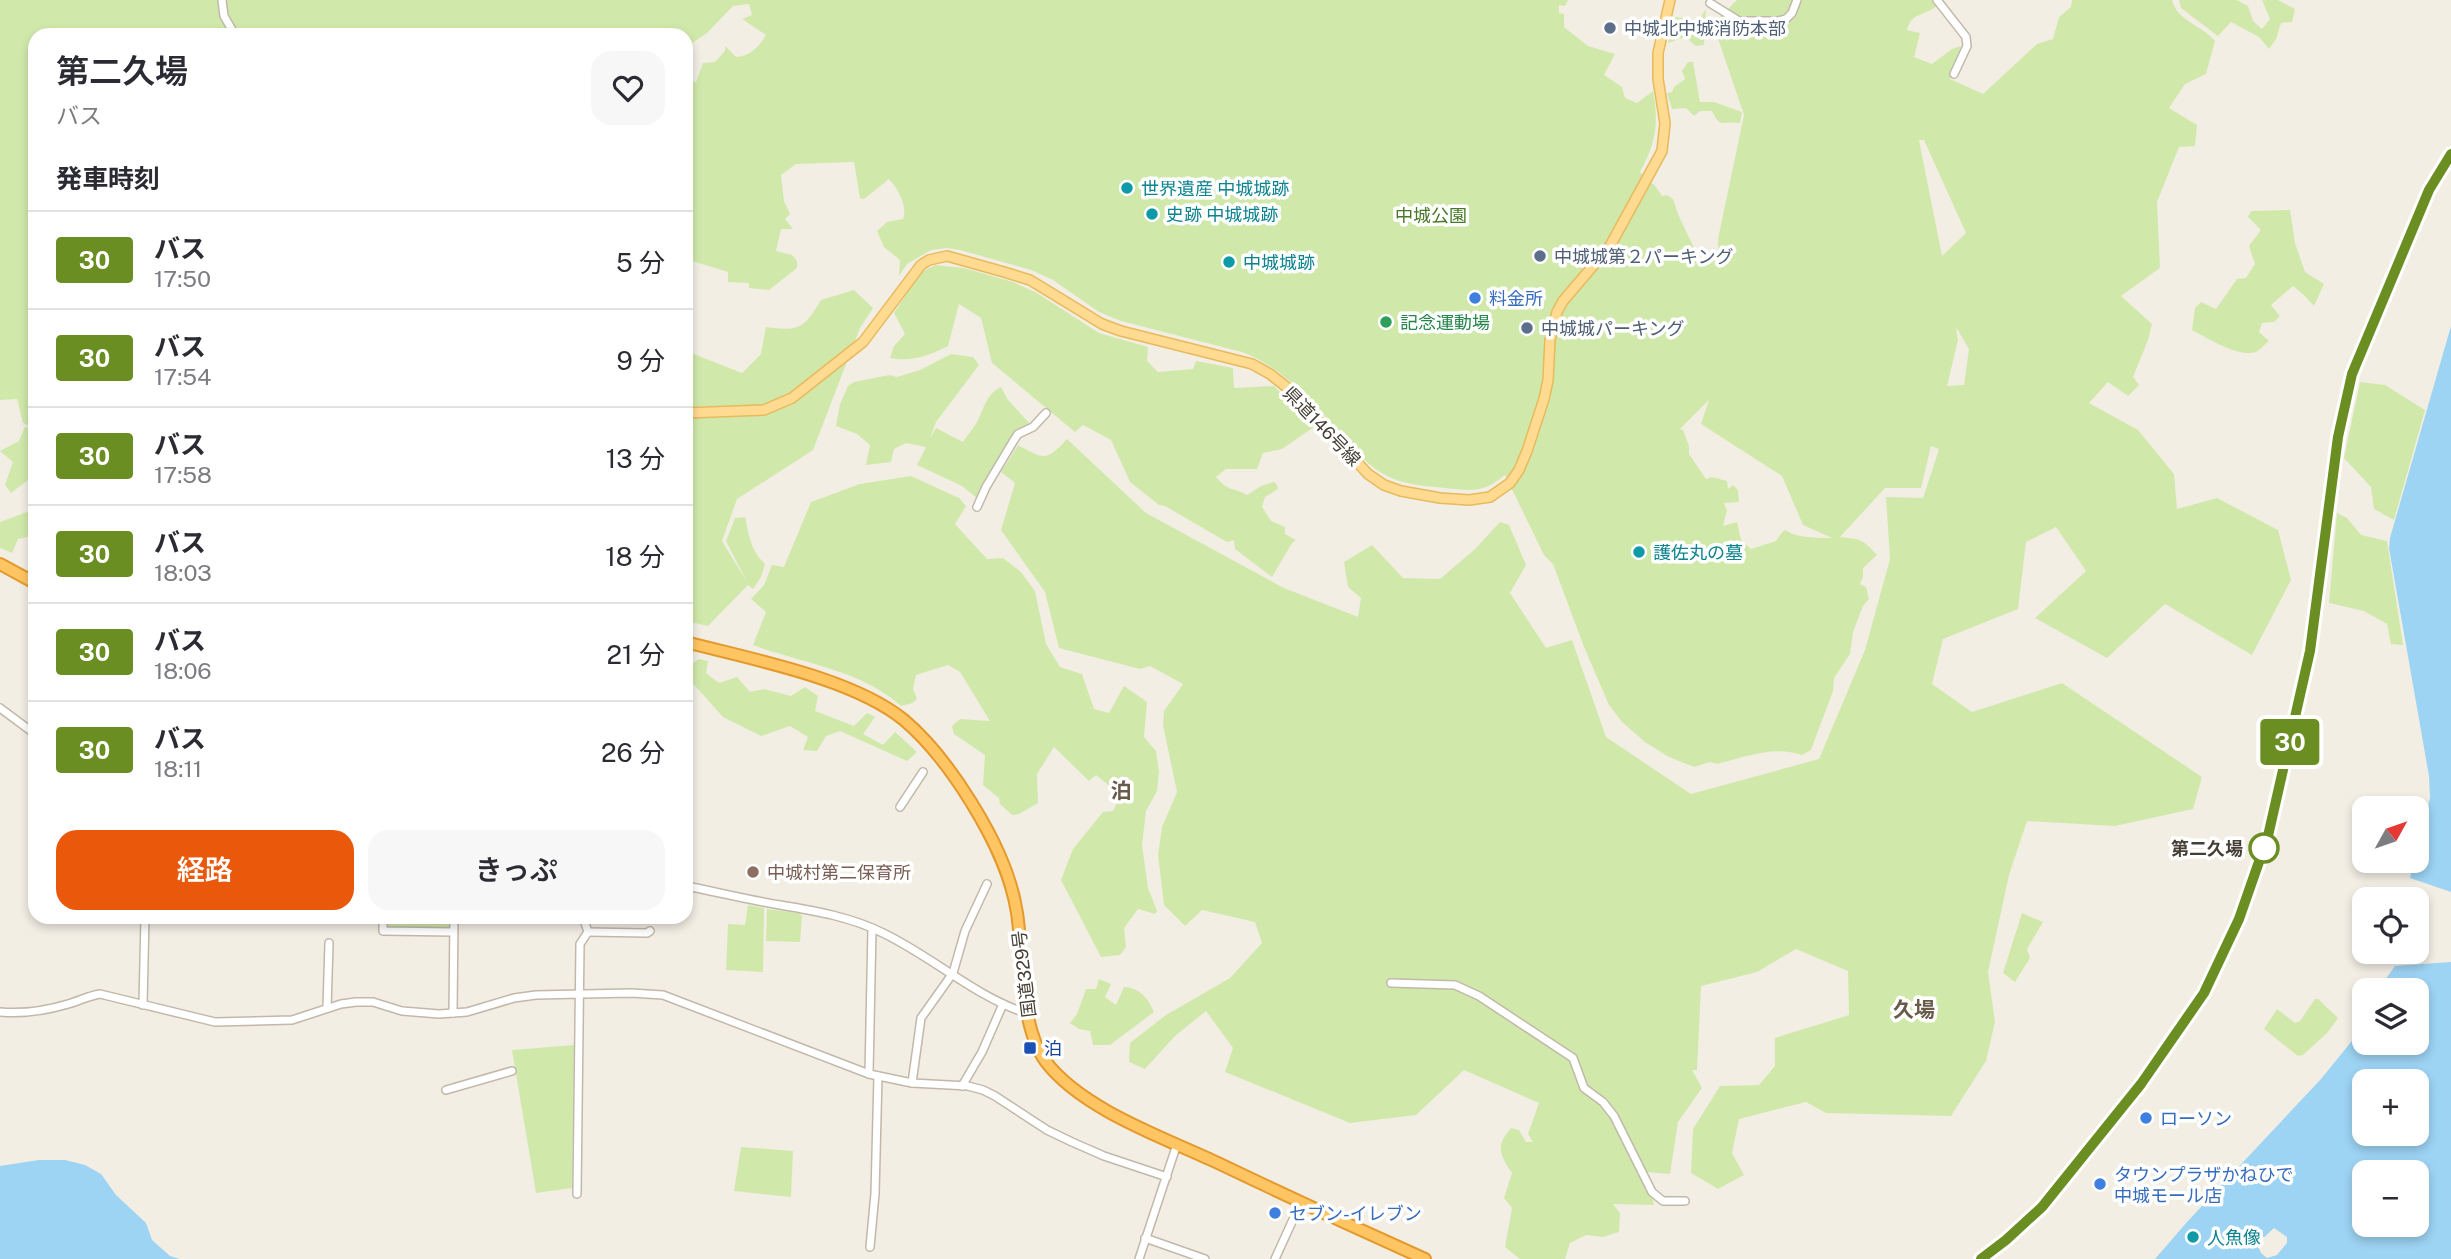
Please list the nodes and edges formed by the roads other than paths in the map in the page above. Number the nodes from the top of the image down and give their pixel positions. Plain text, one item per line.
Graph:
1 (222, 0) edge
2 (1670, 0) edge
3 (1797, 0) edge
4 (1937, 0) edge
5 (1710, 2) dead end
6 (231, 28) edge
7 (1954, 74) dead end
8 (2451, 155) edge
9 (693, 413) edge
10 (1046, 413) dead end
11 (977, 507) dead end
12 (0, 564) edge
13 (28, 579) edge
14 (693, 644) edge
15 (0, 708) edge
16 (28, 729) edge
17 (923, 772) dead end
18 (900, 807) dead end
19 (987, 884) dead end
20 (693, 887) edge
21 (145, 924) edge
22 (383, 924) edge
23 (454, 924) edge
24 (585, 924) edge
25 (872, 928) junction
26 (650, 931) dead end
27 (453, 932) junction
28 (588, 932) junction
29 (328, 943) dead end
30 (951, 975) junction
31 (1391, 983) dead end
32 (580, 994) junction
33 (1003, 1004) junction
34 (143, 1005) junction
35 (327, 1009) junction
36 (0, 1012) edge
37 (453, 1013) junction
38 (1028, 1014) junction
39 (512, 1071) dead end
40 (869, 1074) junction
41 (877, 1076) junction
42 (912, 1083) junction
43 (962, 1086) junction
44 (446, 1090) dead end
45 (1177, 1144) junction
46 (1167, 1177) junction
47 (577, 1194) dead end
48 (1685, 1201) dead end
49 (1301, 1202) junction
50 (1145, 1238) junction
51 (870, 1247) dead end
52 (1139, 1259) edge
53 (1205, 1259) edge
54 (1275, 1259) edge
55 (1425, 1259) edge
56 (1981, 1259) edge

1 - 6 street
2 - 9 main road, 県道146号線
3 - 5 street
4 - 7 street
8 - 56 highway
10 - 11 street
12 - 13 highway
14 - 38 highway, 国道329号
15 - 16 street
17 - 18 street
19 - 30 street
20 - 25 street
21 - 34 street
22 - 27 street
23 - 27 street
24 - 28 street
25 - 30 street
25 - 40 street
26 - 28 street
27 - 37 street
28 - 32 street
29 - 35 street
30 - 33 street
30 - 42 street
31 - 48 street
32 - 37 street
32 - 40 street
32 - 47 street
33 - 38 street
33 - 43 street
34 - 35 street
34 - 36 street
35 - 37 street
38 - 45 highway, 国道329号
39 - 44 street
40 - 41 street
41 - 42 street
41 - 51 street
42 - 43 street
43 - 46 street
45 - 46 street
45 - 49 highway, 国道329号
46 - 50 street
49 - 54 street
49 - 55 highway, 国道329号
50 - 52 street
50 - 53 street

